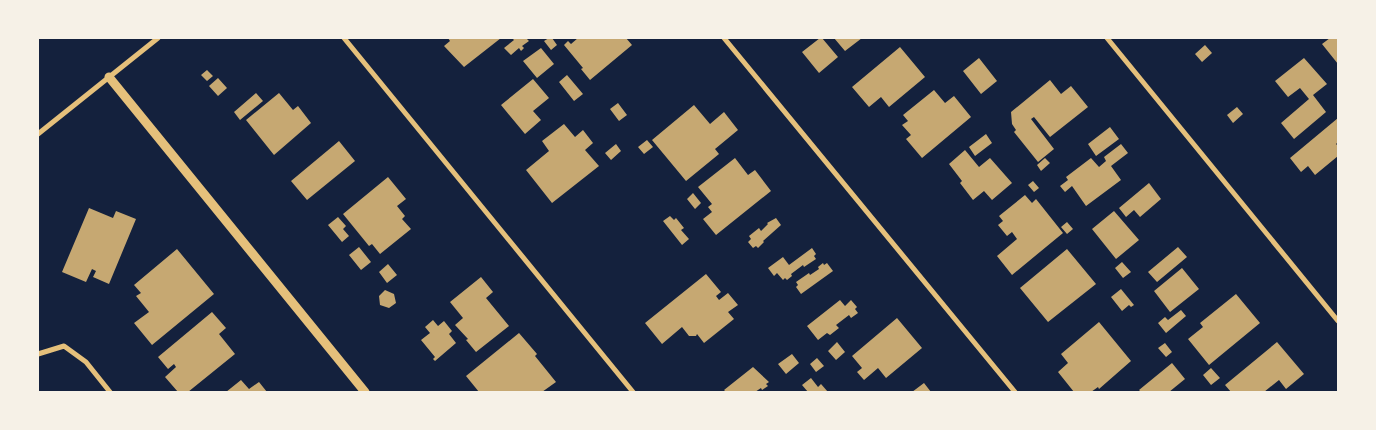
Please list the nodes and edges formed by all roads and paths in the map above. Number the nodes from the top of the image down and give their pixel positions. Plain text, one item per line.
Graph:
1 (158, 38) edge
2 (344, 38) edge
3 (724, 38) edge
4 (1107, 38) edge
5 (108, 77) junction
6 (38, 134) edge
7 (1338, 321) edge
8 (38, 354) edge
9 (110, 392) edge
10 (365, 392) edge
11 (633, 392) edge
12 (1015, 392) edge

1 - 5 street
2 - 11 street
3 - 12 street
4 - 7 street
5 - 6 street
5 - 10 street
8 - 9 street

